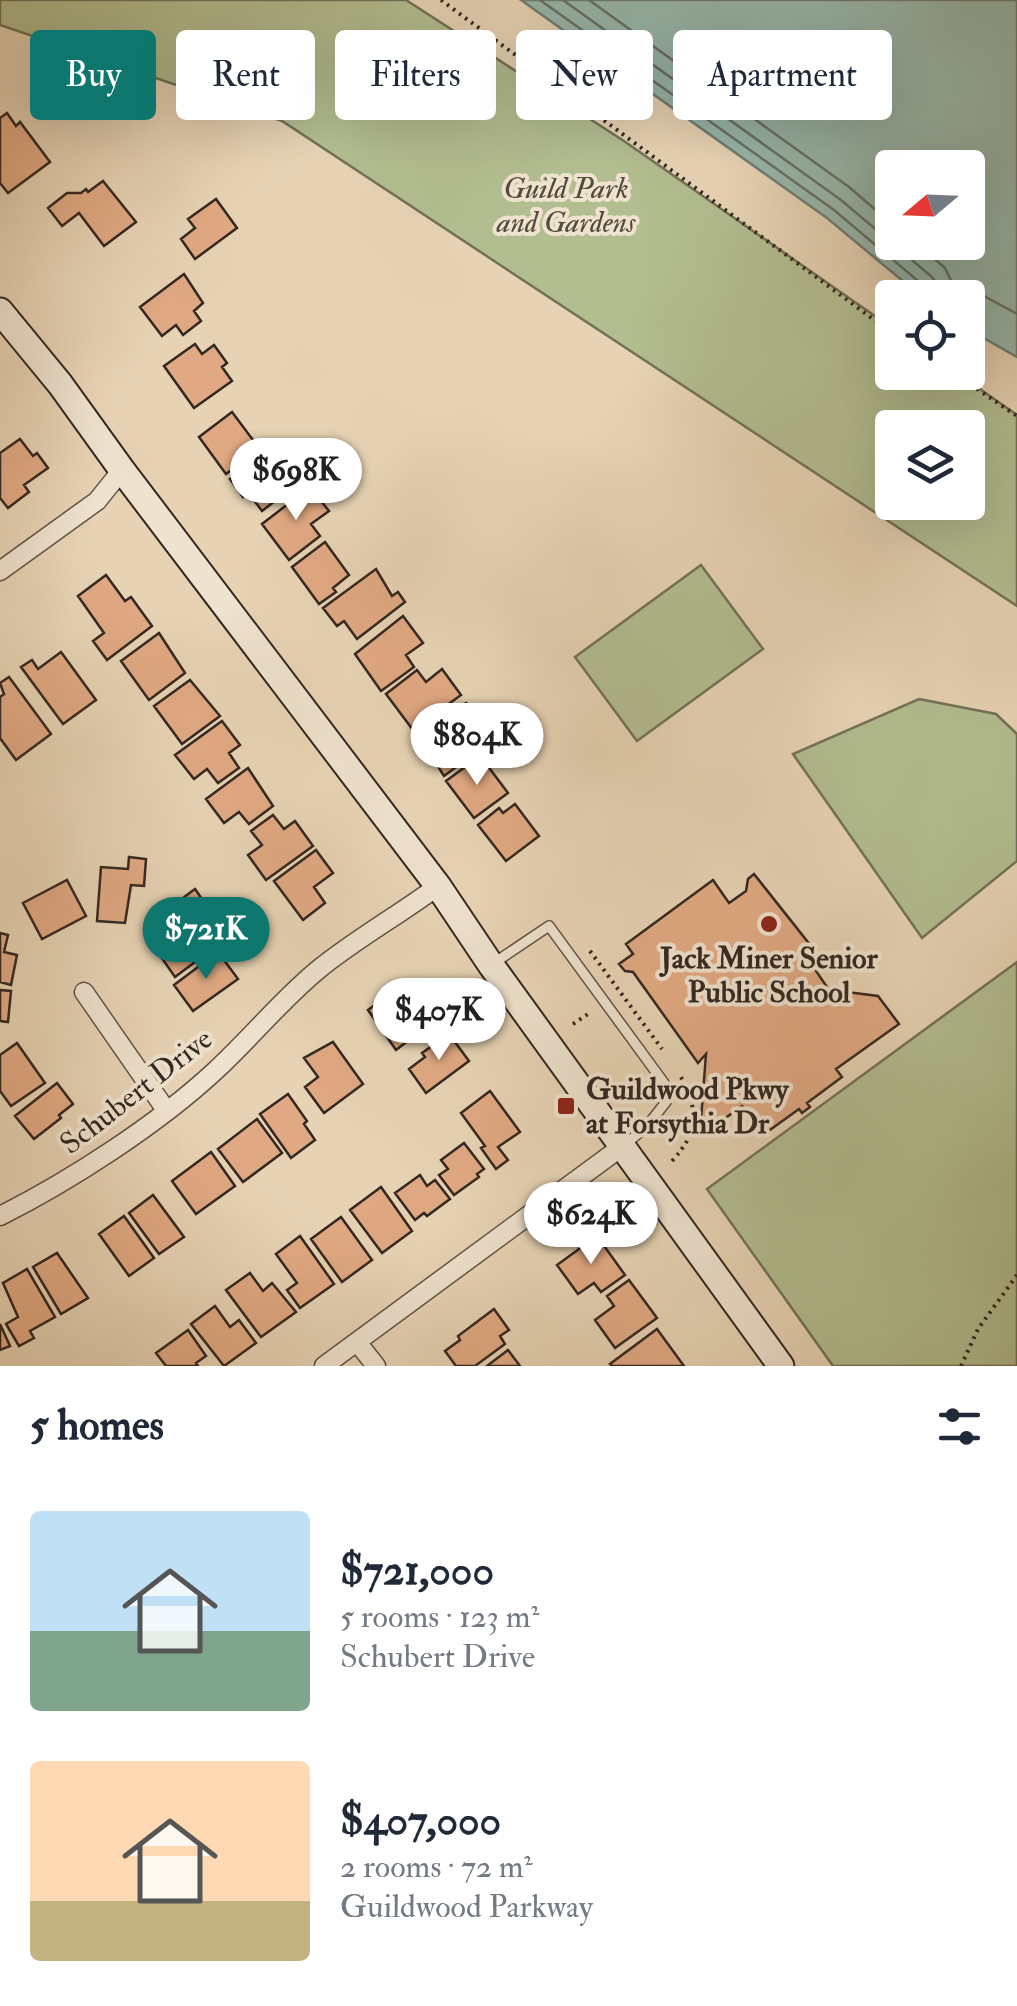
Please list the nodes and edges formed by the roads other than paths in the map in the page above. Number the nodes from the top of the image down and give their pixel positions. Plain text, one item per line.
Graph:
1 (0, 311) edge
2 (122, 470) junction
3 (0, 571) edge
4 (438, 886) junction
5 (491, 965) junction
6 (84, 992) dead end
7 (166, 1110) junction
8 (624, 1146) junction
9 (0, 1216) edge
10 (357, 1342) junction
11 (324, 1366) edge
12 (376, 1366) edge
13 (782, 1366) edge

1 - 2 street
2 - 3 street
2 - 4 street
4 - 5 street
4 - 7 street, Schubert Drive
5 - 8 street
5 - 8 lane
6 - 7 street
7 - 9 street, Schubert Drive
8 - 10 street
8 - 13 street
10 - 11 street
10 - 12 street

